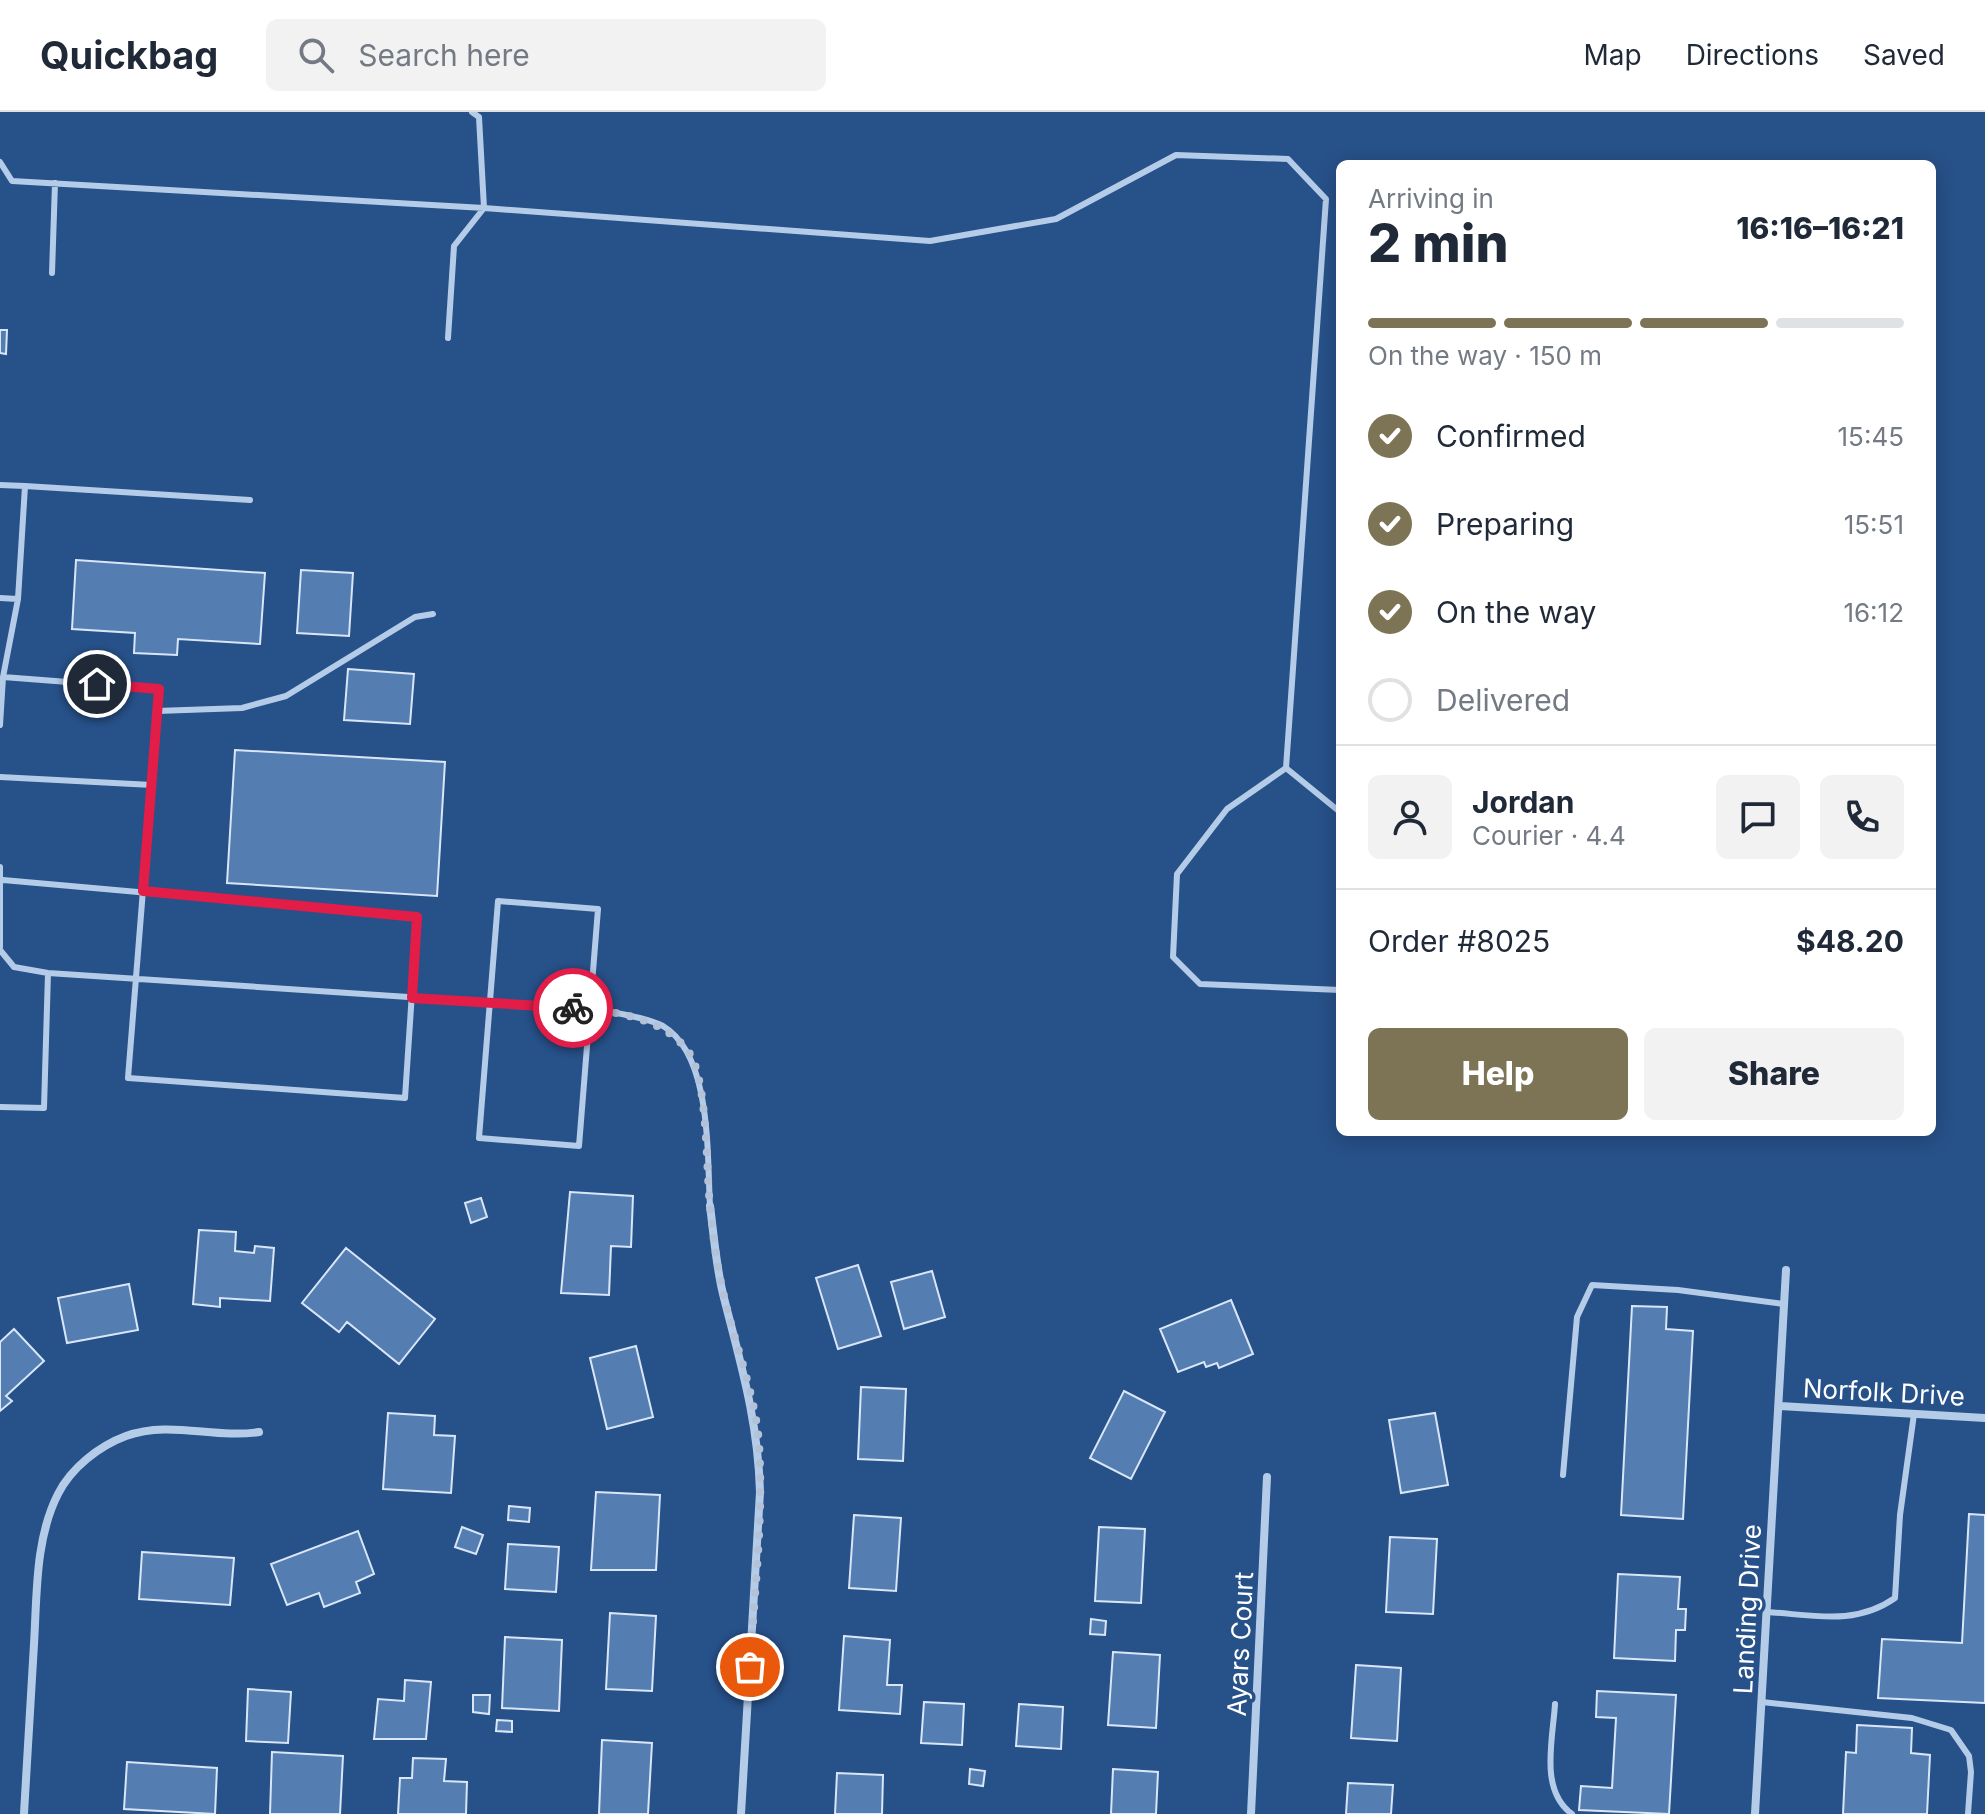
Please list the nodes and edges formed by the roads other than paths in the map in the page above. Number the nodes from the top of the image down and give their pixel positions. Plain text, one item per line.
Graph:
1 (472, 112) edge
2 (0, 162) edge
3 (55, 183) junction
4 (484, 208) junction
5 (52, 273) dead end
6 (448, 338) dead end
7 (0, 485) edge
8 (25, 486) junction
9 (250, 500) dead end
10 (0, 598) edge
11 (18, 599) junction
12 (433, 614) dead end
13 (3, 677) junction
14 (157, 711) junction
15 (0, 725) edge
16 (1286, 768) junction
17 (0, 777) edge
18 (152, 785) junction
19 (1336, 809) edge
20 (0, 867) edge
21 (3, 880) junction
22 (143, 891) junction
23 (0, 948) edge
24 (48, 973) junction
25 (137, 979) junction
26 (1336, 990) edge
27 (412, 998) junction
28 (490, 1003) junction
29 (590, 1009) junction
30 (0, 1107) edge
31 (710, 1206) joint
32 (1786, 1270) dead end
33 (1784, 1304) junction
34 (1780, 1406) junction
35 (1914, 1414) junction
36 (1985, 1418) edge
37 (259, 1432) dead end
38 (1563, 1475) dead end
39 (1267, 1477) dead end
40 (1767, 1612) junction
41 (1762, 1702) junction
42 (1555, 1704) dead end
43 (24, 1814) edge
44 (741, 1814) edge
45 (1251, 1814) edge
46 (1572, 1814) edge
47 (1755, 1814) edge
48 (1968, 1814) edge

1 - 4 lane
2 - 3 lane
3 - 4 lane
3 - 5 lane
4 - 6 lane
4 - 16 lane
7 - 8 lane
8 - 9 lane
8 - 11 lane
10 - 11 lane
11 - 13 lane
12 - 14 lane
13 - 14 lane
13 - 15 lane
14 - 18 lane
16 - 19 lane
16 - 26 lane
17 - 18 lane
18 - 22 lane
20 - 21 lane
21 - 22 lane
21 - 23 lane
22 - 25 lane
22 - 27 lane
23 - 24 lane
24 - 25 lane
24 - 30 lane
25 - 27 lane
25 - 27 lane
27 - 28 lane
28 - 29 lane
28 - 29 lane
28 - 29 lane
29 - 31 lane
31 - 44 street
32 - 33 street, Landing Drive
33 - 34 street, Landing Drive
33 - 38 lane
34 - 35 street, Norfolk Drive
34 - 40 street, Landing Drive
35 - 36 street, Norfolk Drive
35 - 40 lane
37 - 43 street
39 - 45 street, Ayars Court
40 - 41 street, Landing Drive
41 - 47 street, Landing Drive
41 - 48 lane
42 - 46 lane

